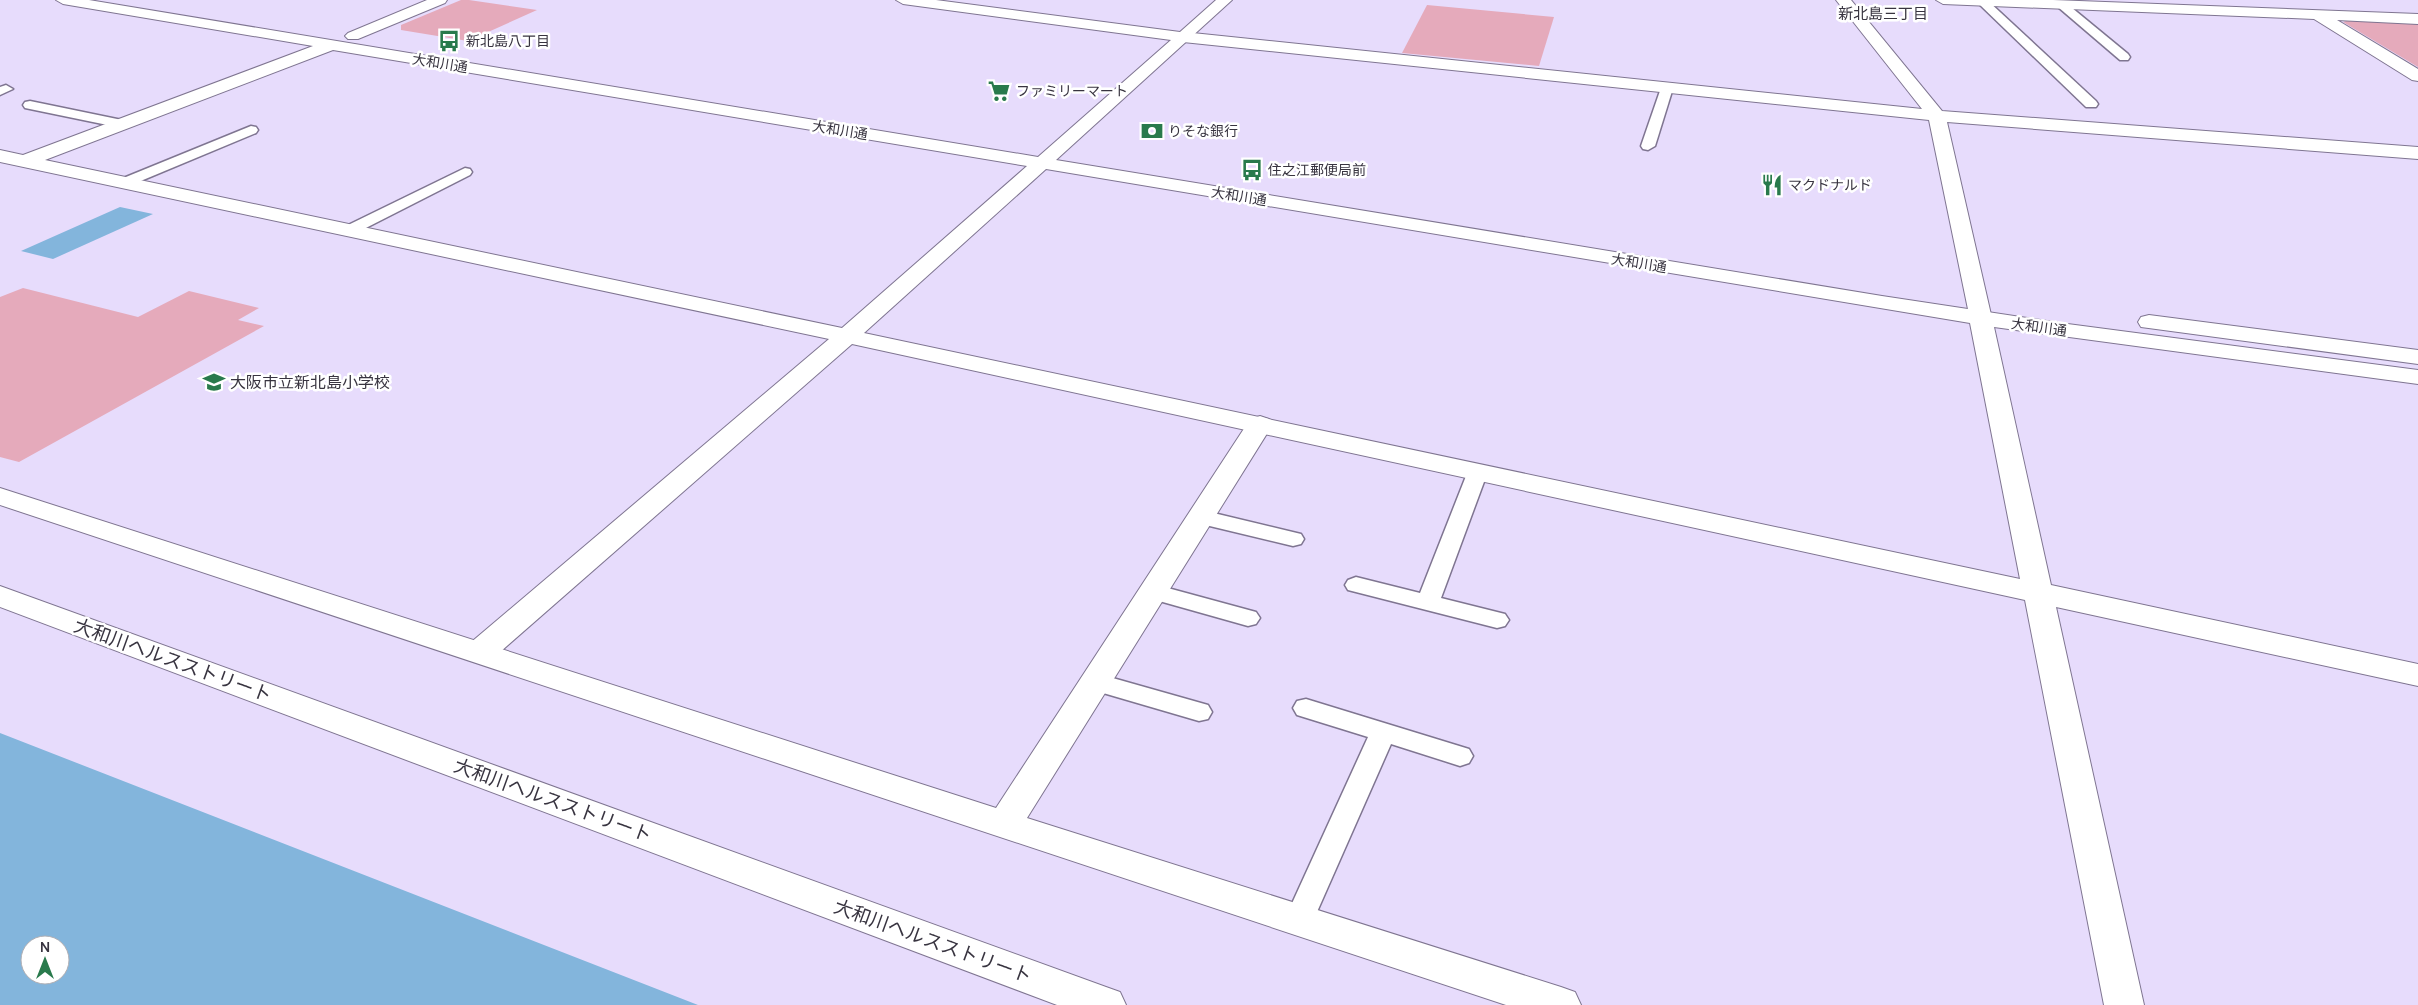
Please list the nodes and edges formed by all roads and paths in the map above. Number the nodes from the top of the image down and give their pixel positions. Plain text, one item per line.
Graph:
1 (63, 0) edge
2 (130, 0) edge
3 (440, 0) edge
4 (903, 0) edge
5 (1225, 0) edge
6 (1843, 0) edge
7 (1943, 0) edge
8 (1983, 2) junction
9 (2062, 5) junction
10 (2317, 15) junction
11 (2418, 19) edge
12 (353, 36) junction
13 (1183, 37) junction
14 (330, 45) junction
15 (2124, 57) dead end
16 (2418, 76) edge
17 (1667, 88) junction
18 (2091, 104) dead end
19 (30, 105) dead end
20 (1937, 116) junction
21 (122, 124) junction
22 (251, 130) dead end
23 (1648, 146) dead end
24 (2418, 153) edge
25 (0, 156) edge
26 (1048, 157) junction
27 (24, 161) junction
28 (0, 170) edge
29 (465, 172) dead end
30 (126, 182) junction
31 (350, 230) junction
32 (1985, 306) junction
33 (2134, 320) dead end
34 (847, 336) junction
35 (2418, 357) edge
36 (2418, 377) edge
37 (1260, 424) junction
38 (1478, 471) junction
39 (0, 496) edge
40 (1202, 517) junction
41 (1293, 539) dead end
42 (1356, 585) dead end
43 (1153, 592) junction
44 (2040, 593) junction
45 (0, 596) edge
46 (1428, 603) junction
47 (1248, 618) dead end
48 (1497, 620) dead end
49 (480, 652) junction
50 (2418, 675) edge
51 (1095, 682) junction
52 (1306, 708) dead end
53 (1199, 712) dead end
54 (1383, 732) junction
55 (1460, 756) dead end
56 (1004, 825) junction
57 (1299, 921) junction
58 (1106, 1005) edge
59 (1561, 1005) edge
60 (2124, 1005) edge

1 - 14 street, 大和川通
2 - 12 street, 大和川通
3 - 12 street
4 - 13 street
5 - 13 street
6 - 20 street
7 - 8 street
8 - 9 street
8 - 18 lane
9 - 10 street
9 - 15 lane
10 - 11 street
10 - 16 street
12 - 14 street
12 - 26 street, 大和川通
13 - 17 street
13 - 26 street
14 - 21 street
14 - 26 street, 大和川通
17 - 20 street
17 - 23 lane
19 - 21 lane
20 - 24 street
20 - 32 street
21 - 27 street
22 - 30 lane
25 - 27 street
26 - 32 street, 大和川通
26 - 32 street, 大和川通
26 - 34 street
27 - 28 street
27 - 30 street
29 - 31 lane
30 - 31 street
31 - 34 street
32 - 36 street, 大和川通
32 - 44 street
33 - 35 street
34 - 37 street
34 - 49 street
37 - 38 street
37 - 40 street
38 - 44 street
38 - 46 lane
39 - 49 street
40 - 41 lane
40 - 43 street
42 - 46 lane
43 - 47 lane
43 - 51 street
44 - 50 street
44 - 60 street
45 - 58 street, 大和川ヘルスストリート
46 - 48 lane
49 - 56 street
51 - 53 lane
51 - 56 street
52 - 54 lane
54 - 55 lane
54 - 57 lane
56 - 57 street
57 - 59 street

